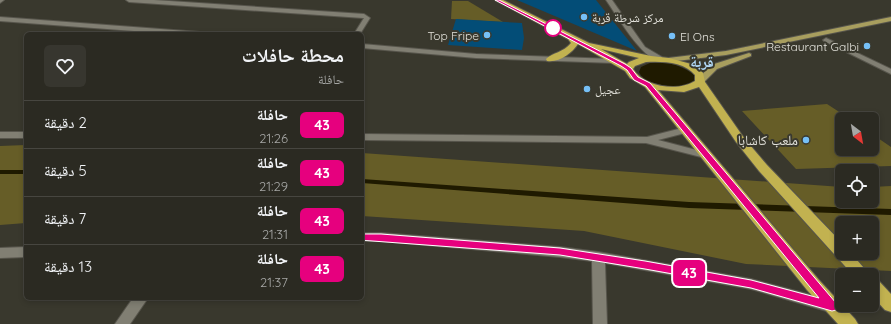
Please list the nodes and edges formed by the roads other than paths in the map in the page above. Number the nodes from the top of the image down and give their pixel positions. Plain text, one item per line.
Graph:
1 (129, 0) edge
2 (498, 0) edge
3 (609, 0) edge
4 (0, 19) edge
5 (891, 20) edge
6 (891, 25) edge
7 (173, 32) edge
8 (358, 32) edge
9 (572, 38) junction
10 (826, 40) junction
11 (585, 44) junction
12 (364, 46) edge
13 (550, 59) junction
14 (659, 59) junction
15 (614, 61) junction
16 (629, 69) junction
17 (891, 72) edge
18 (701, 81) junction
19 (648, 84) junction
20 (686, 130) junction
21 (0, 135) edge
22 (24, 135) edge
23 (364, 137) edge
24 (646, 140) junction
25 (710, 160) junction
26 (364, 238) edge
27 (835, 245) edge
28 (24, 252) edge
29 (0, 253) edge
30 (598, 257) junction
31 (848, 260) edge
32 (856, 268) edge
33 (879, 293) edge
34 (140, 300) edge
35 (891, 305) edge
36 (832, 306) junction
37 (122, 324) edge
38 (600, 324) edge
39 (849, 324) edge

1 - 8 street
2 - 9 highway
3 - 14 street
4 - 7 street
5 - 14 main road
6 - 10 main road
9 - 11 highway
9 - 13 highway
10 - 17 street
10 - 18 main road
11 - 14 highway
11 - 15 highway
12 - 13 street
13 - 15 street
14 - 16 highway
14 - 18 highway
15 - 16 highway
16 - 19 highway
18 - 19 highway
18 - 27 highway
19 - 20 highway
20 - 24 street
20 - 25 highway
21 - 22 street
23 - 24 street
24 - 25 street
25 - 36 highway
26 - 30 street
28 - 29 street
30 - 36 street
30 - 38 street
31 - 32 highway
33 - 35 highway
34 - 37 street
36 - 39 highway

